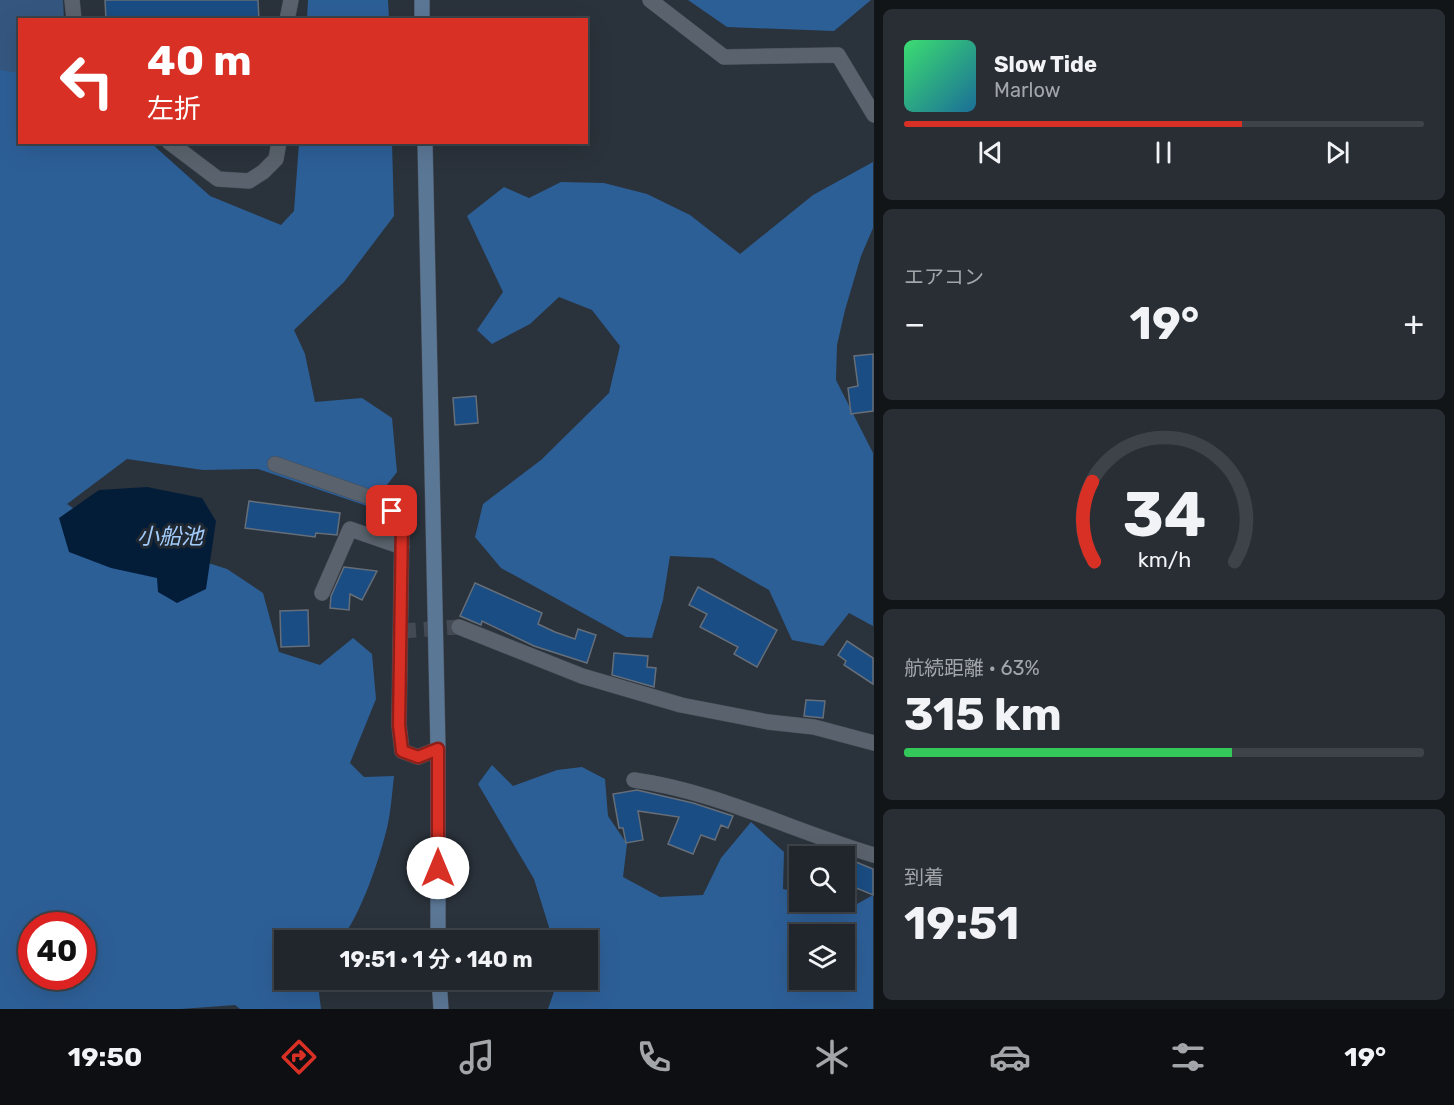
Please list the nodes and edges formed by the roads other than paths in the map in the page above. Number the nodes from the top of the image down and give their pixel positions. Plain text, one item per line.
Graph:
1 (72, 0) edge
2 (291, 0) edge
3 (422, 0) edge
4 (650, 0) edge
5 (74, 18) edge
6 (287, 18) edge
7 (422, 18) edge
8 (873, 115) edge
9 (172, 144) edge
10 (279, 144) edge
11 (425, 144) edge
12 (275, 464) dead end
13 (402, 547) junction
14 (322, 592) dead end
15 (459, 627) tunnel mouth
16 (873, 743) edge
17 (438, 749) junction
18 (634, 780) dead end
19 (873, 855) edge
20 (438, 930) edge
21 (440, 990) edge
22 (441, 1009) edge

1 - 5 street
2 - 6 street
3 - 7 street
4 - 8 street
9 - 10 street
11 - 17 street
12 - 13 street
13 - 14 street
13 - 17 street
15 - 16 street
17 - 20 street
18 - 19 street
21 - 22 street

